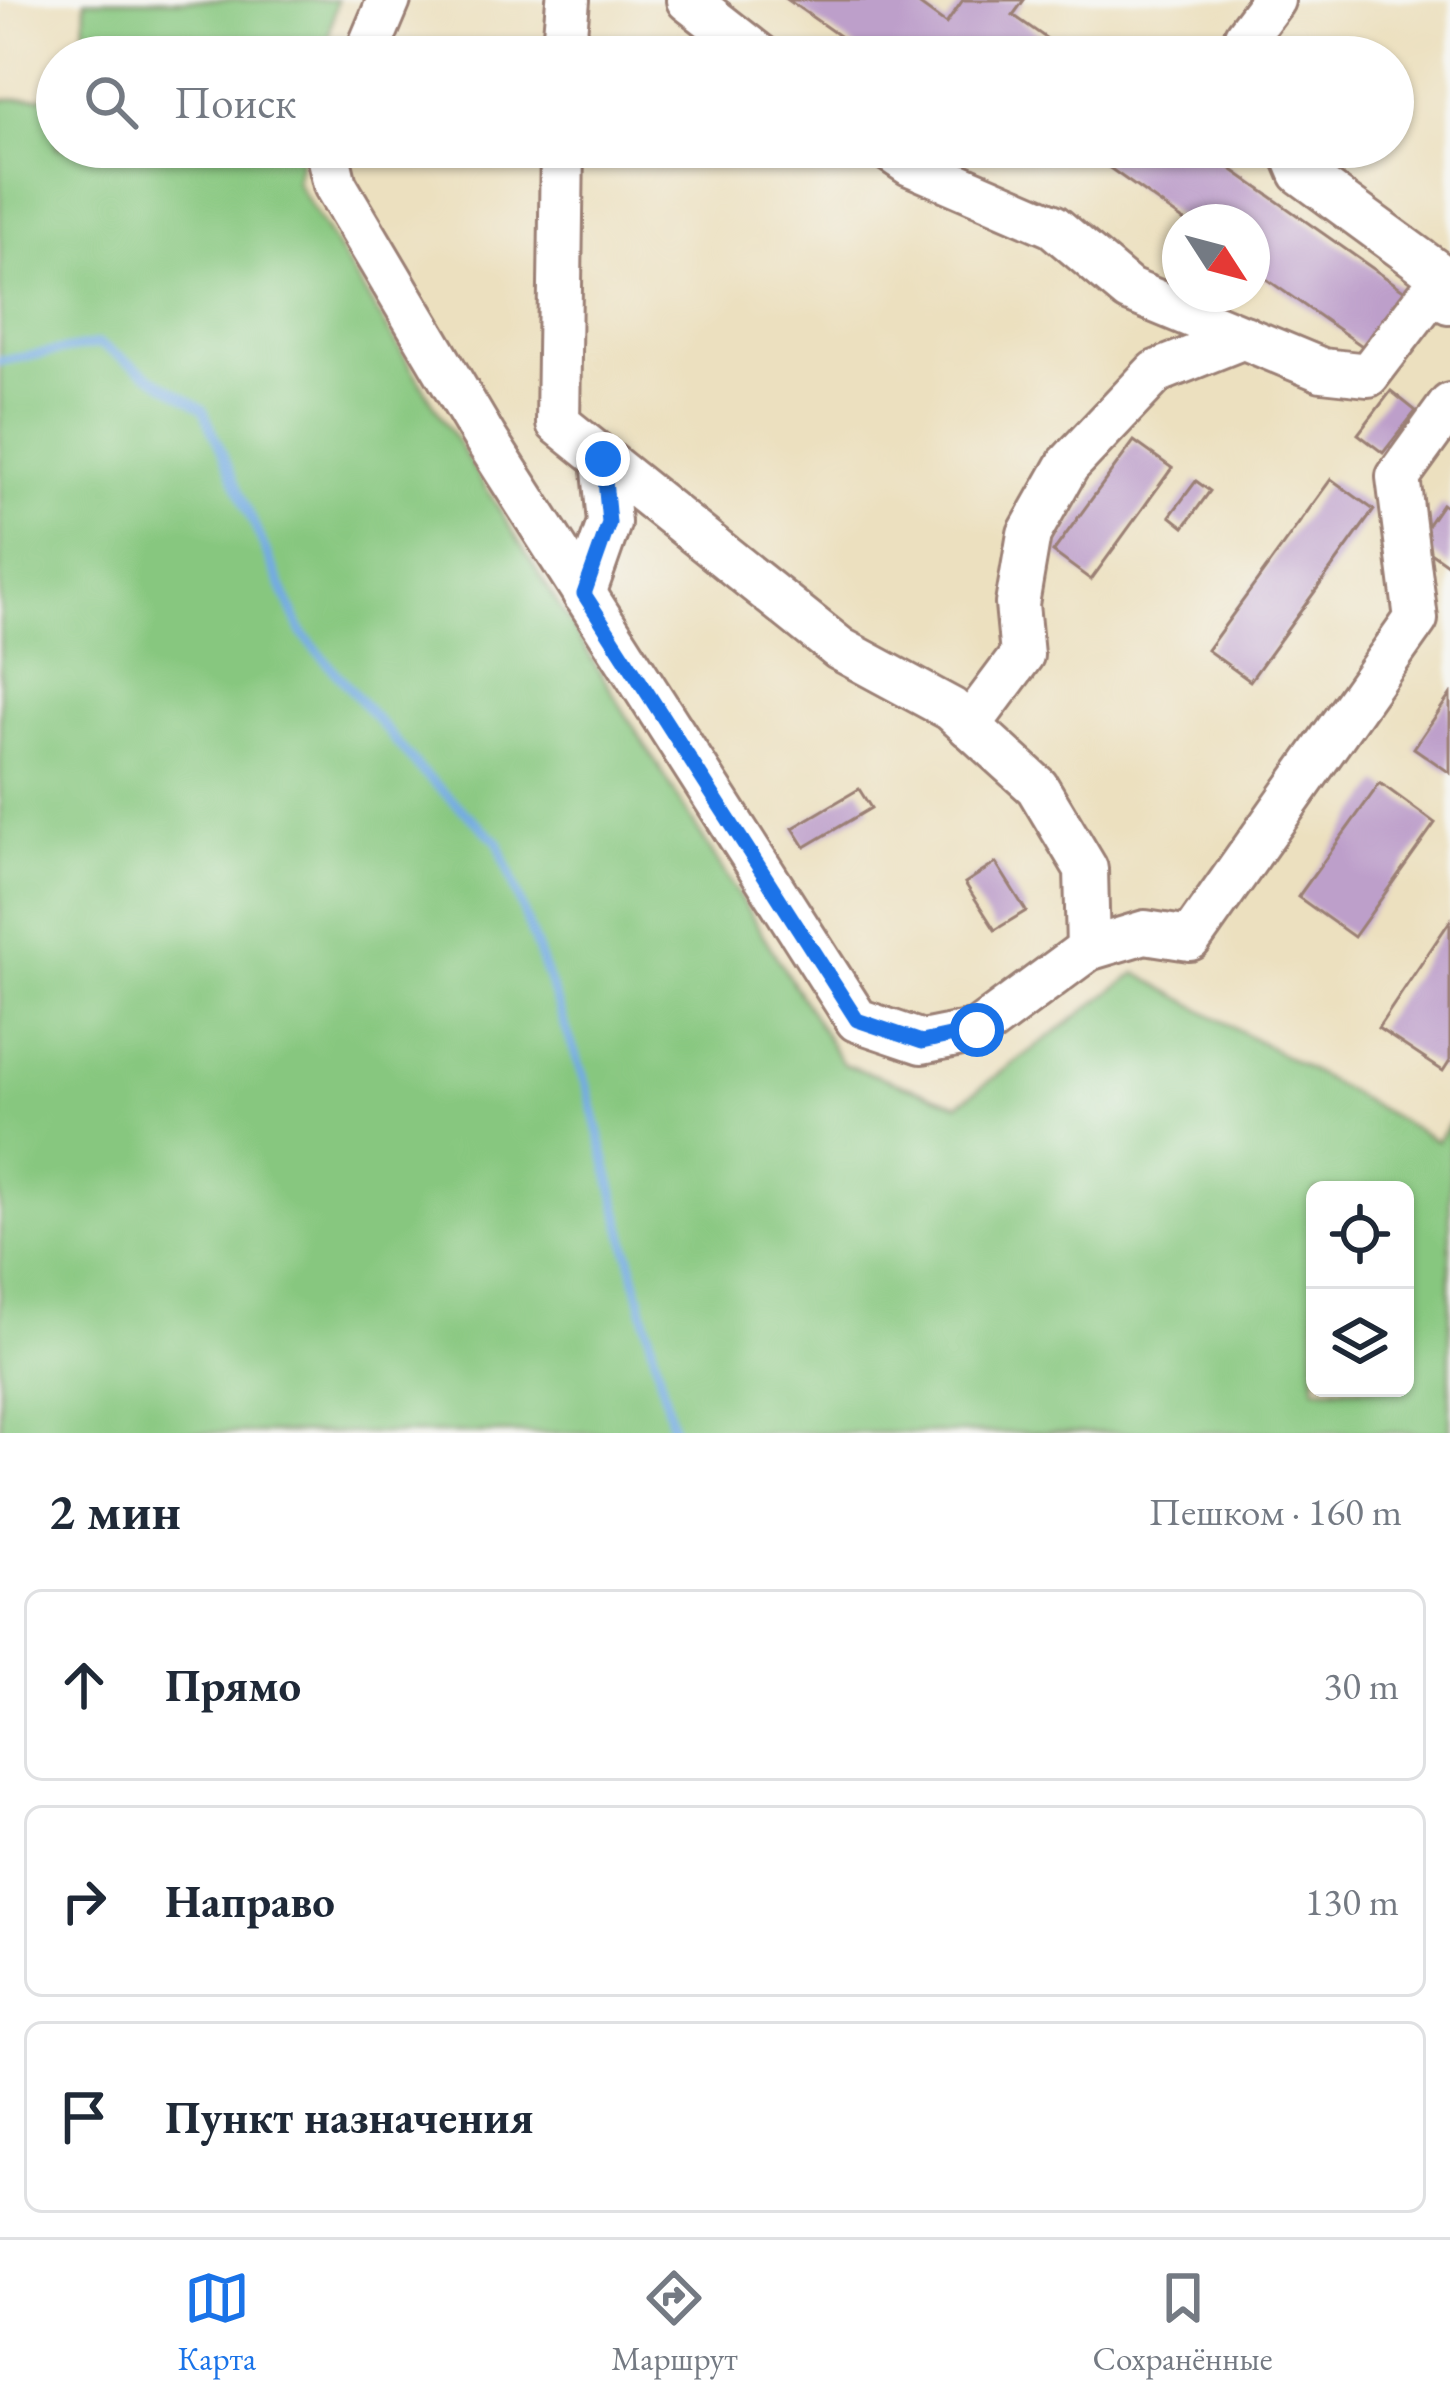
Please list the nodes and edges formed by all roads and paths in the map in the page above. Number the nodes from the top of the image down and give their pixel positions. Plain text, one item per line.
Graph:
1 (389, 0) edge
2 (568, 0) edge
3 (688, 0) edge
4 (1273, 0) edge
5 (374, 36) edge
6 (565, 36) edge
7 (734, 36) edge
8 (1246, 36) edge
9 (331, 168) edge
10 (562, 168) edge
11 (919, 168) edge
12 (1299, 168) edge
13 (1447, 293) edge
14 (1244, 337) junction
15 (1450, 405) edge
16 (603, 459) junction
17 (584, 594) junction
18 (969, 726) junction
19 (1088, 950) junction

1 - 5 lane
2 - 6 lane
3 - 7 lane
4 - 8 lane
9 - 17 lane
10 - 16 lane
11 - 14 lane
12 - 13 lane
13 - 14 lane
14 - 18 lane
15 - 19 lane
16 - 17 lane
16 - 18 lane
17 - 19 lane
18 - 19 lane

